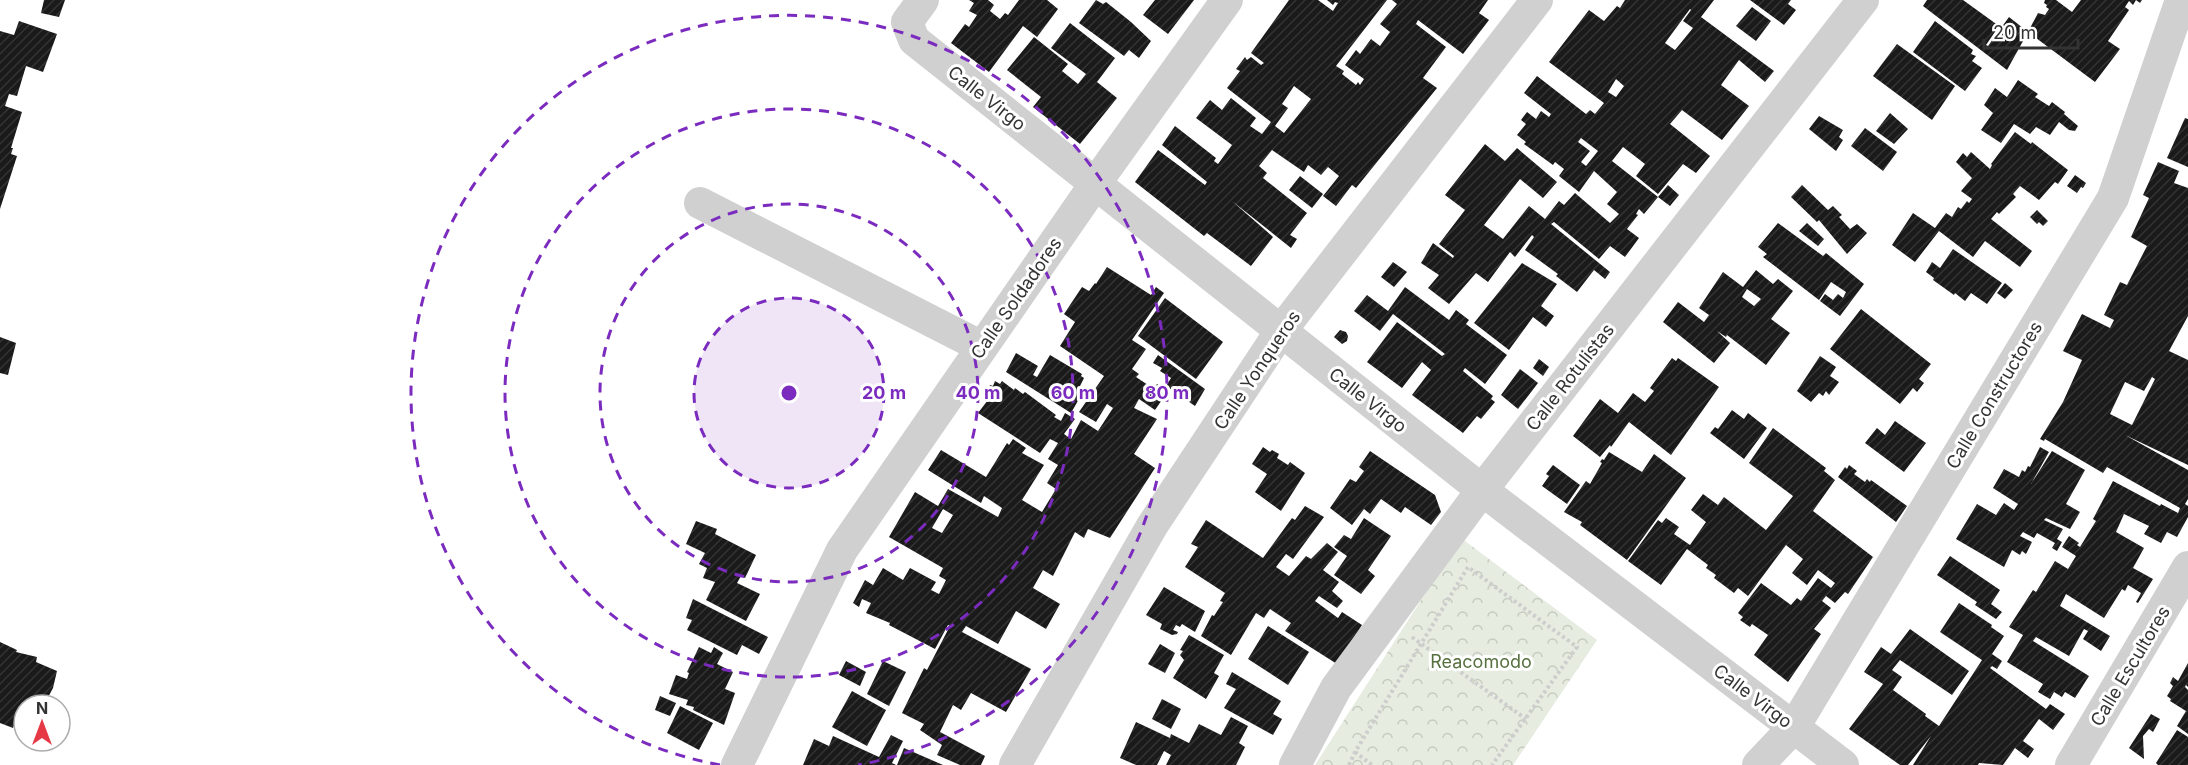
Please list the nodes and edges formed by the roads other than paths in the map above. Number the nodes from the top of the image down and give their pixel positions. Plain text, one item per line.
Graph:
1 (1227, 0) edge
2 (1537, 0) edge
3 (1863, 0) edge
4 (2181, 0) edge
5 (915, 11) edge
6 (1095, 184) junction
7 (700, 203) dead end
8 (1280, 332) junction
9 (982, 347) junction
10 (1482, 490) junction
11 (2188, 567) edge
12 (1794, 727) junction
13 (737, 765) edge
14 (1015, 765) edge
15 (1295, 765) edge
16 (1758, 765) edge
17 (1843, 765) edge
18 (2071, 765) edge

1 - 6 street, Calle Soldadores
2 - 8 street, Calle Yonqueros
3 - 10 street, Calle Rotulistas
4 - 12 street, Calle Constructores
5 - 6 street, Calle Virgo
6 - 8 street, Calle Virgo
6 - 9 street, Calle Soldadores
7 - 9 street
8 - 10 street, Calle Virgo
8 - 14 street, Calle Yonqueros
9 - 13 street, Calle Soldadores
10 - 12 street, Calle Virgo
10 - 15 street, Calle Rotulistas
11 - 18 street, Calle Escultores
12 - 16 street, Calle Constructores
12 - 17 street, Calle Virgo

